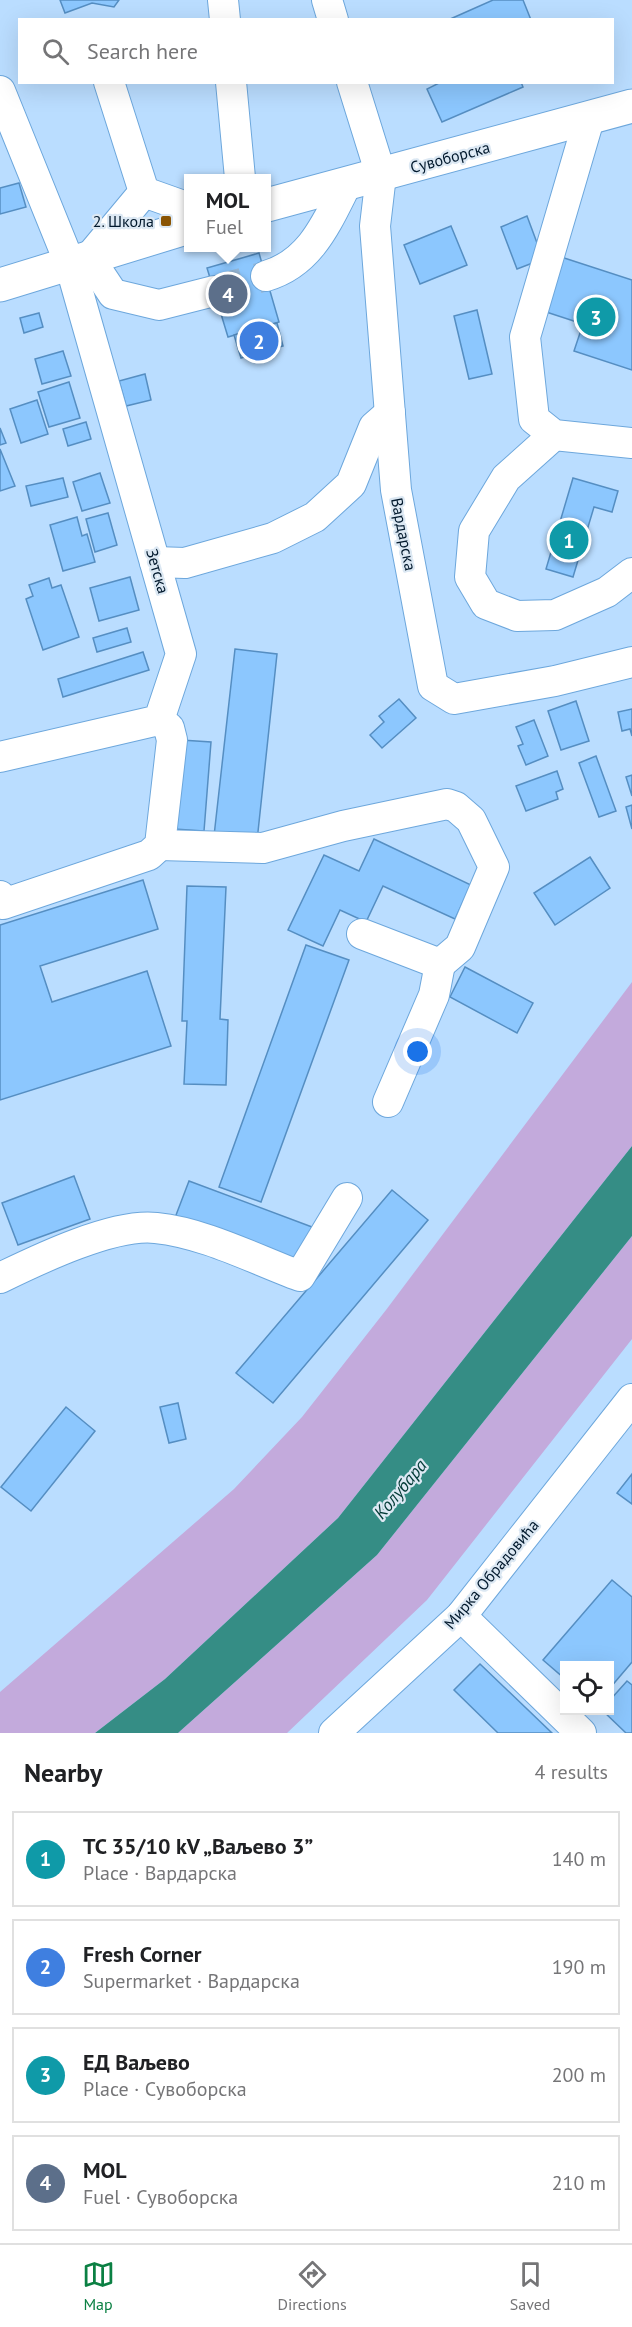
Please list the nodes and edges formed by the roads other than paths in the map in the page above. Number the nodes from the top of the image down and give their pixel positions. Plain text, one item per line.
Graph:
1 (223, 0) edge
2 (327, 0) edge
3 (225, 18) edge
4 (332, 18) edge
5 (111, 84) edge
6 (231, 84) edge
7 (353, 84) edge
8 (0, 91) edge
9 (632, 106) edge
10 (590, 119) junction
11 (240, 174) edge
12 (381, 175) junction
13 (347, 183) junction
14 (144, 192) junction
15 (271, 204) edge
16 (184, 206) edge
17 (184, 229) edge
18 (80, 261) junction
19 (266, 276) tunnel mouth
20 (0, 285) edge
21 (214, 291) tunnel mouth
22 (390, 412) junction
23 (554, 435) junction
24 (632, 443) edge
25 (155, 562) junction
26 (632, 573) edge
27 (632, 662) edge
28 (159, 720) junction
29 (0, 757) edge
30 (160, 845) junction
31 (0, 896) edge
32 (362, 934) dead end
33 (440, 964) junction
34 (388, 1102) dead end
35 (348, 1198) dead end
36 (0, 1278) edge
37 (632, 1399) edge
38 (461, 1616) junction
39 (333, 1733) edge
40 (581, 1733) edge

1 - 3 street
2 - 4 street
5 - 14 street
6 - 11 street
7 - 12 street
8 - 18 street
9 - 10 main road, Сувоборска
10 - 12 main road, Сувоборска
10 - 23 street
12 - 13 main road, Сувоборска
12 - 22 street, Вардарска
13 - 15 main road, Сувоборска
13 - 19 street
14 - 16 street
14 - 18 street
17 - 18 main road
18 - 20 main road
18 - 21 street
18 - 25 street, Зетска
22 - 25 street
22 - 27 street, Вардарска
23 - 24 street
23 - 26 street
25 - 28 street, Зетска
28 - 29 street
28 - 30 street
30 - 31 street
30 - 33 street
32 - 33 street
33 - 34 street
35 - 36 street
37 - 38 street, Мирка Обрадовића
38 - 39 street, Мирка Обрадовића
38 - 40 street

